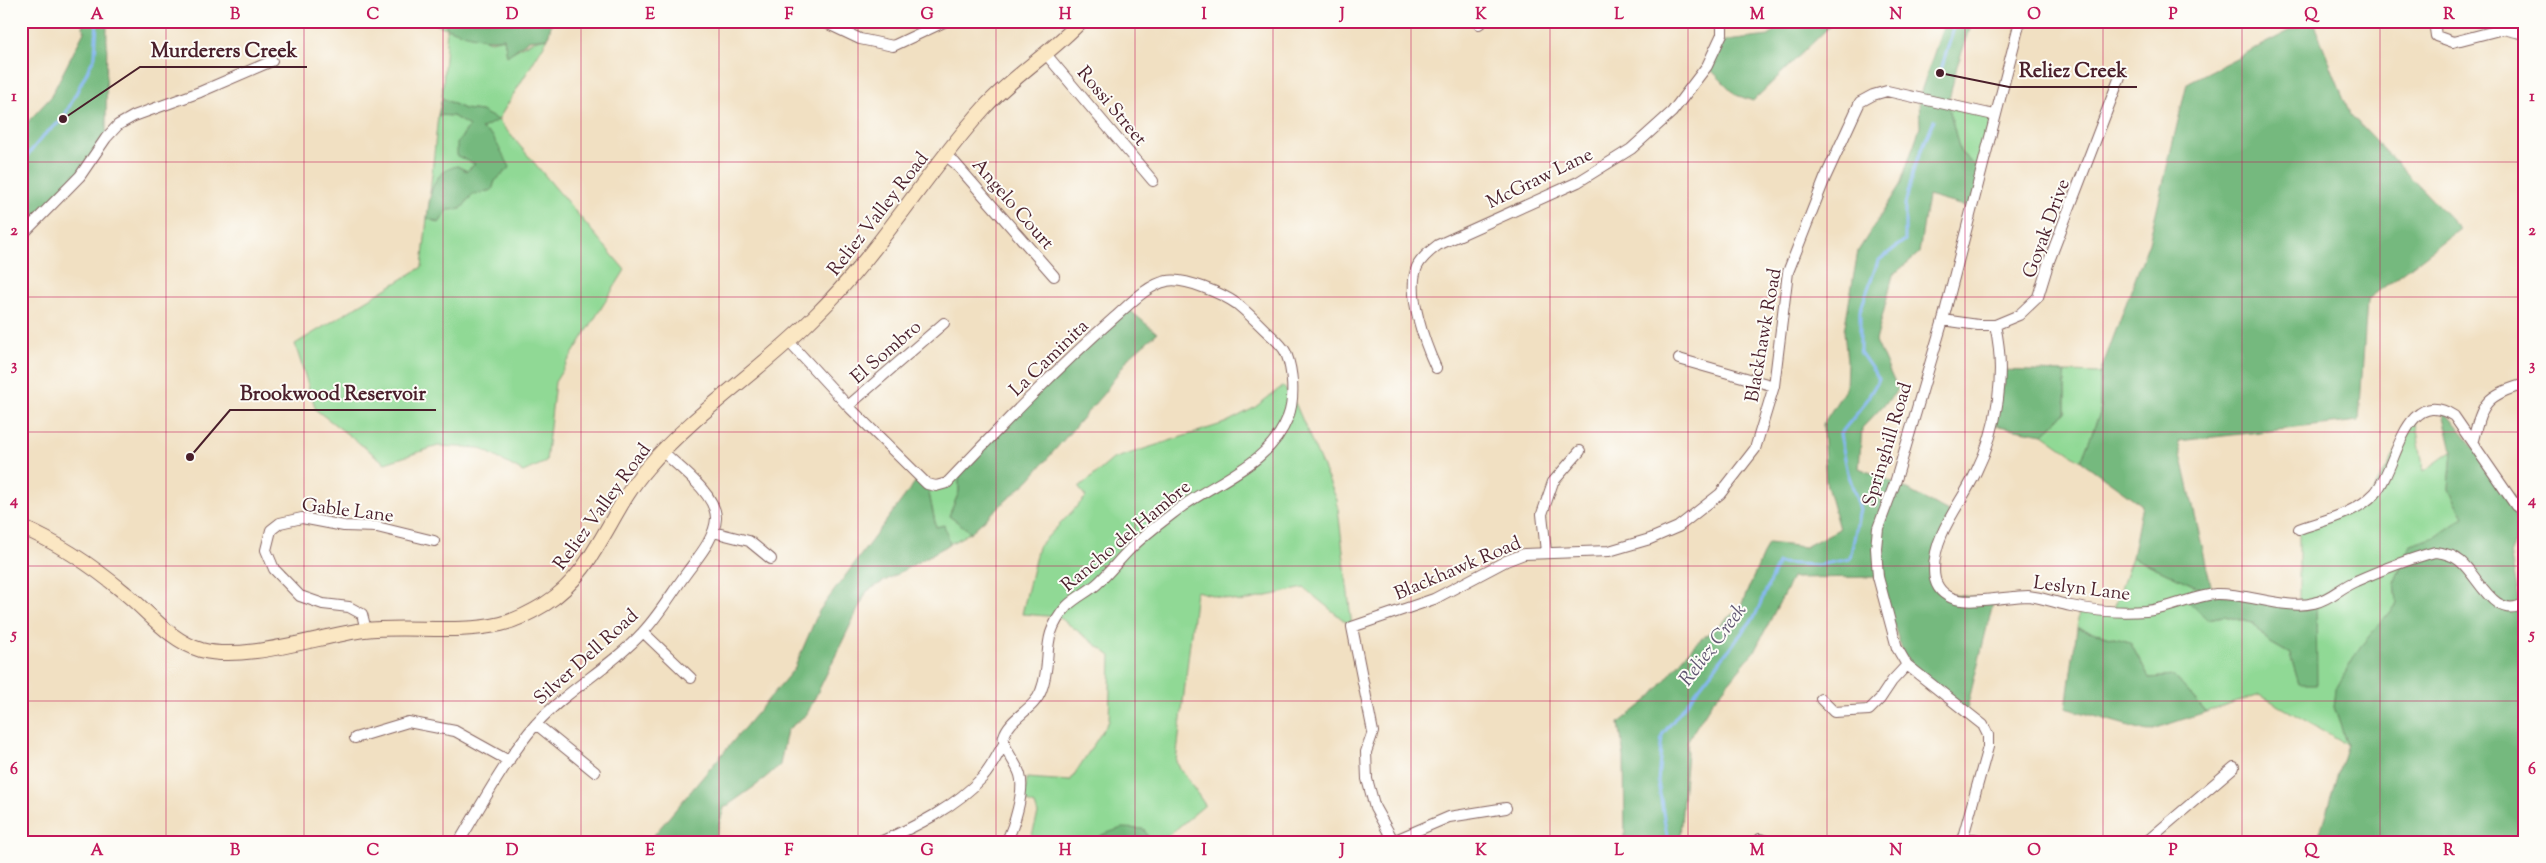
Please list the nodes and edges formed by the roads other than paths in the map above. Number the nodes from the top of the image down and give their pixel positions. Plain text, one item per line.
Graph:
1 (822, 21) edge
2 (946, 21) edge
3 (1081, 21) edge
4 (1722, 21) edge
5 (2020, 21) edge
6 (2434, 21) edge
7 (2525, 34) edge
8 (1045, 53) junction
9 (272, 61) dead end
10 (2120, 74) dead end
11 (1994, 115) junction
12 (945, 155) junction
13 (1152, 181) dead end
14 (21, 236) edge
15 (1054, 276) dead end
16 (1943, 320) junction
17 (944, 323) dead end
18 (1995, 324) junction
19 (789, 342) junction
20 (1679, 360) dead end
21 (1436, 368) dead end
22 (2525, 384) edge
23 (1774, 386) junction
24 (848, 406) junction
25 (2473, 440) junction
26 (1273, 444) joint
27 (1580, 451) dead end
28 (662, 452) junction
29 (2525, 512) edge
30 (21, 526) edge
31 (2300, 529) dead end
32 (714, 532) junction
33 (434, 541) dead end
34 (1546, 552) junction
35 (771, 560) dead end
36 (2525, 603) edge
37 (366, 630) junction
38 (643, 632) junction
39 (1908, 665) junction
40 (691, 678) dead end
41 (1821, 699) dead end
42 (536, 724) junction
43 (355, 738) dead end
44 (1004, 744) junction
45 (509, 761) junction
46 (2234, 767) dead end
47 (595, 772) dead end
48 (1506, 808) dead end
49 (1760, 839) dead end
50 (1962, 839) edge
51 (1393, 841) edge
52 (459, 842) edge
53 (880, 842) edge
54 (1006, 842) edge
55 (1772, 842) edge
56 (1988, 842) edge
57 (2146, 842) edge

1 - 2 street
3 - 8 main road, Reliez Valley Road
4 - 21 street, McGraw Lane
5 - 11 street, Springhill Road
6 - 7 street
8 - 12 main road, Reliez Valley Road
8 - 13 street, Rossi Street
9 - 14 street
10 - 18 street, Goyak Drive
11 - 16 street, Springhill Road
11 - 23 street, Blackhawk Road
12 - 15 street, Angelo Court
12 - 19 main road, Reliez Valley Road
16 - 18 street, Goyak Drive
16 - 39 street, Springhill Road
17 - 24 street, El Sombro
18 - 36 street, Leslyn Lane
19 - 24 street, La Caminita
19 - 28 main road, Reliez Valley Road
20 - 23 street
22 - 25 street
23 - 34 street, Blackhawk Road
24 - 26 street, La Caminita
25 - 29 street
25 - 31 street
26 - 44 street, Rancho del Hambre
27 - 34 street
28 - 32 street
28 - 37 main road, Reliez Valley Road
30 - 37 main road, Reliez Valley Road
32 - 35 street
32 - 38 street, Silver Dell Road
33 - 37 street, Gable Lane
34 - 51 street, Blackhawk Road
38 - 40 street
38 - 42 street, Silver Dell Road
39 - 41 street
39 - 50 street, Springhill Road
42 - 45 street, Silver Dell Road
42 - 47 street
43 - 45 street
44 - 53 street
44 - 54 street
45 - 52 street, Silver Dell Road
46 - 57 street
48 - 51 street
49 - 55 street
50 - 56 street

